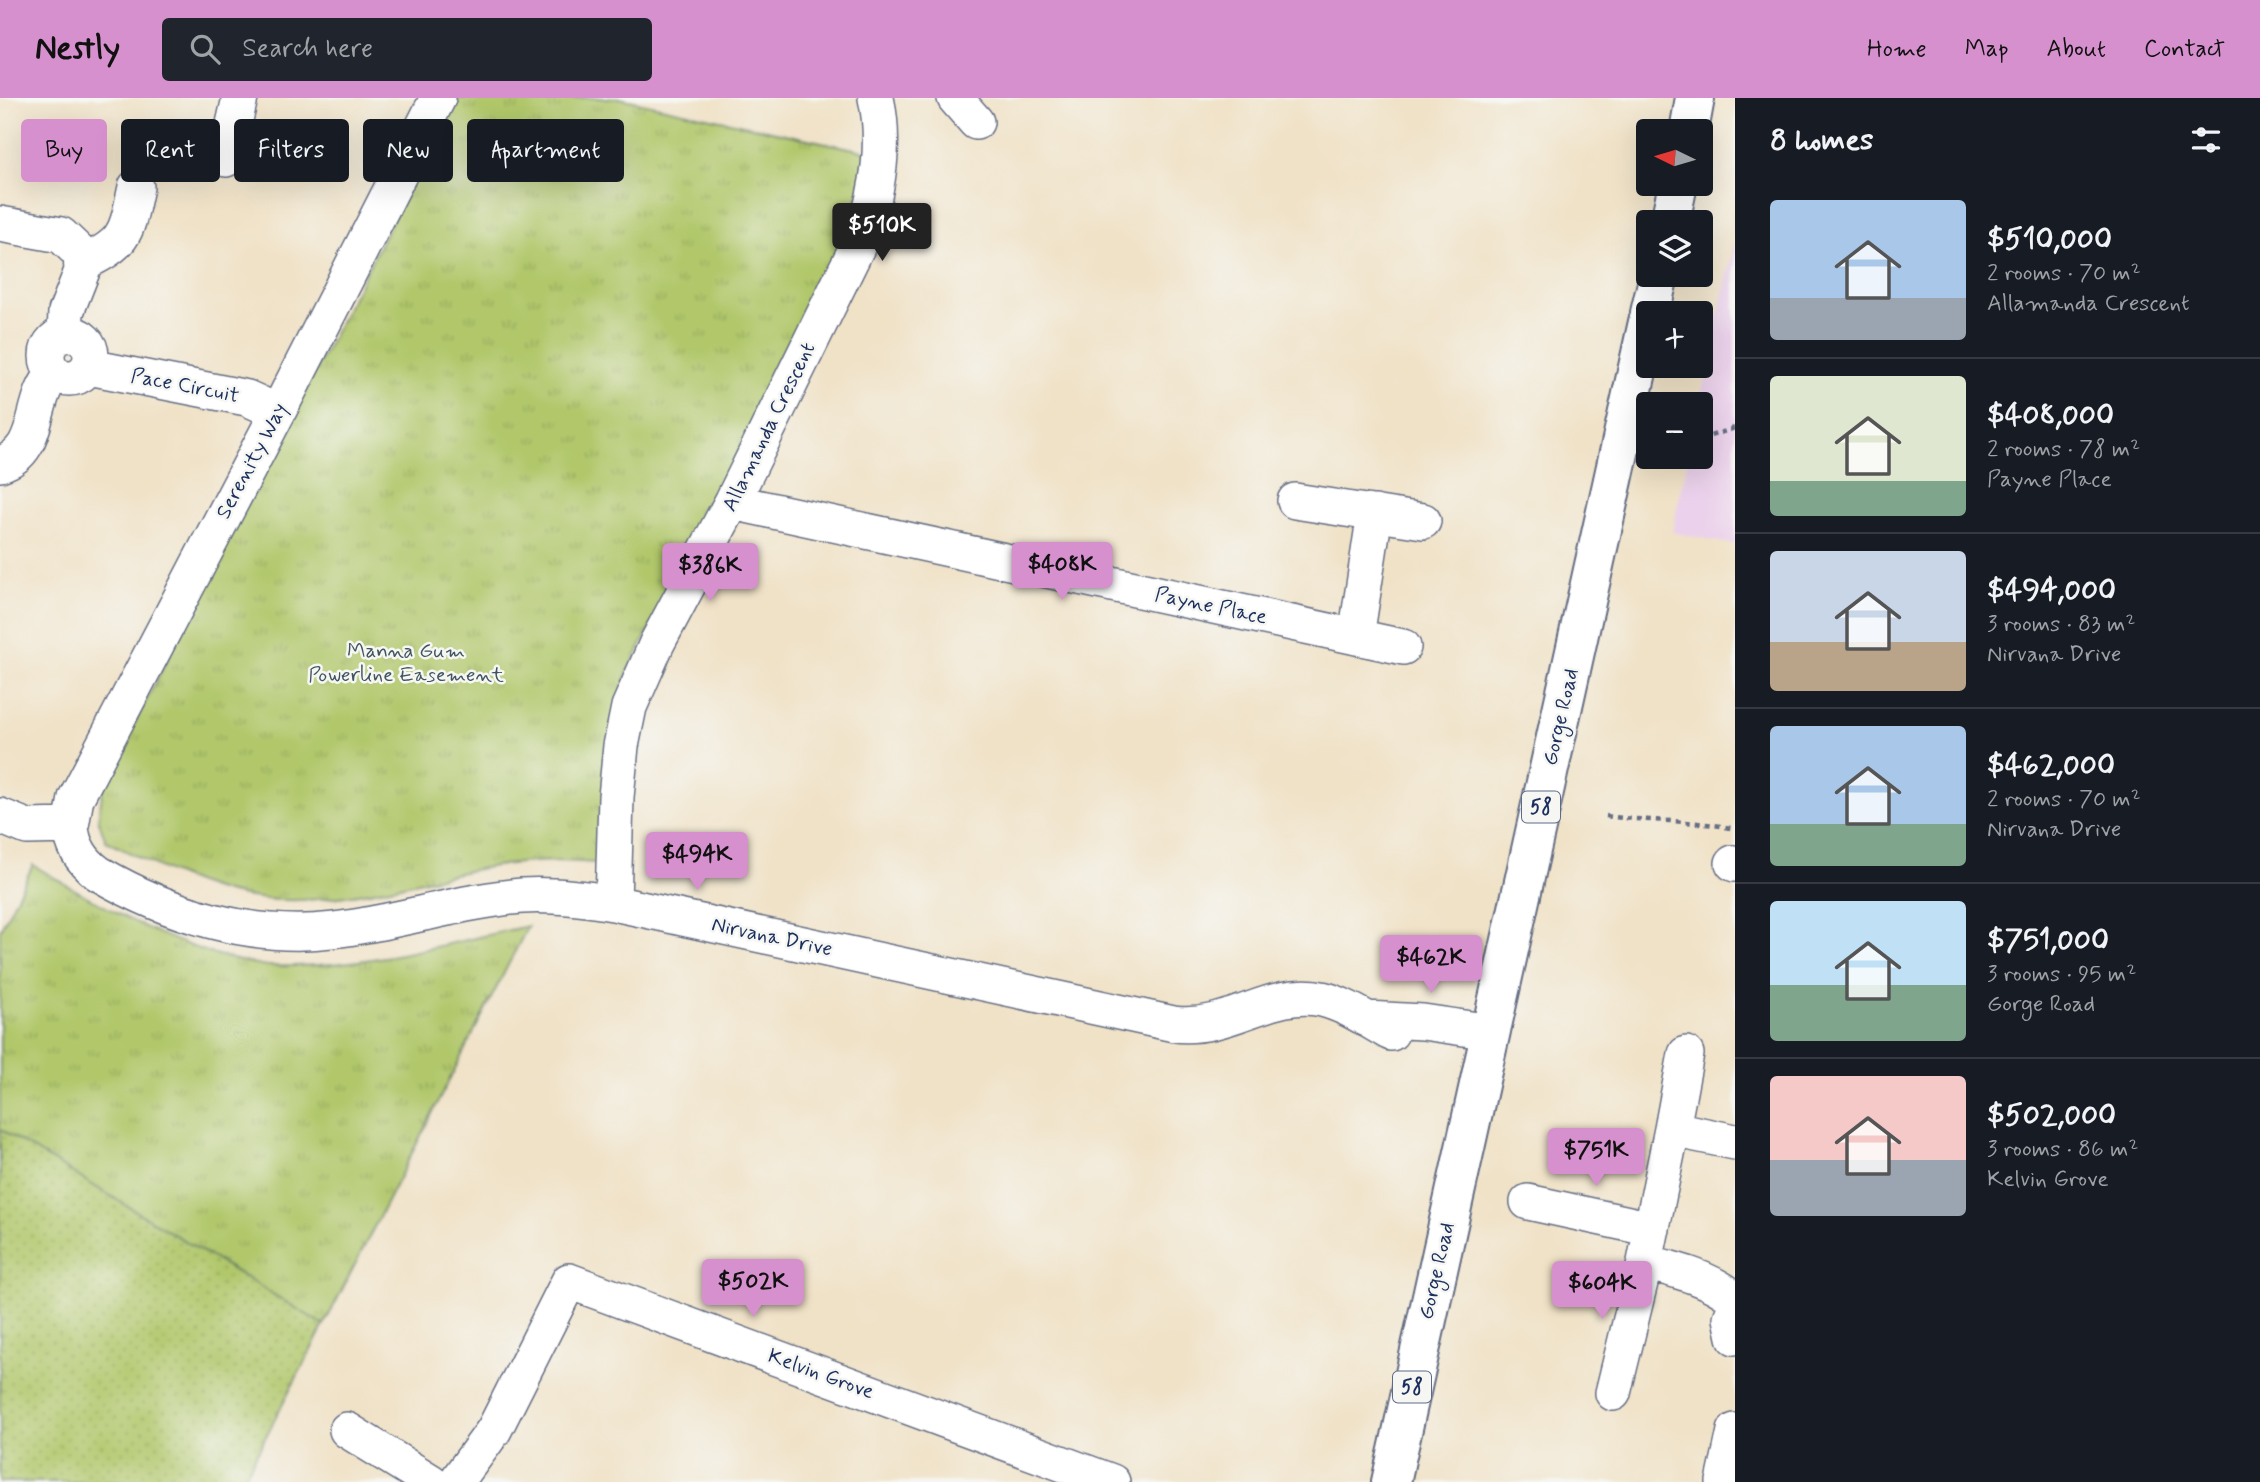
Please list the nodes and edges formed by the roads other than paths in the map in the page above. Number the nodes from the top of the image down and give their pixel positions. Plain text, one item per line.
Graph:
1 (240, 98) edge
2 (438, 98) edge
3 (858, 98) edge
4 (876, 98) edge
5 (226, 159) dead end
6 (136, 187) dead end
7 (875, 194) junction
8 (0, 225) edge
9 (83, 263) junction
10 (65, 335) junction
11 (89, 367) junction
12 (55, 373) junction
13 (1636, 376) edge
14 (278, 412) junction
15 (2, 468) edge
16 (1295, 501) dead end
17 (732, 502) junction
18 (1375, 513) junction
19 (1423, 521) dead end
20 (1356, 637) junction
21 (1403, 647) dead end
22 (0, 816) edge
23 (71, 826) junction
24 (613, 903) junction
25 (1491, 1032) junction
26 (1686, 1054) dead end
27 (1672, 1129) junction
28 (1735, 1142) edge
29 (1528, 1202) dead end
30 (1649, 1246) junction
31 (1735, 1299) edge
32 (1735, 1308) edge
33 (1735, 1337) edge
34 (1613, 1393) dead end
35 (347, 1430) dead end
36 (1735, 1431) edge
37 (430, 1482) edge
38 (456, 1482) edge
39 (1112, 1482) edge
40 (1391, 1482) edge
41 (1724, 1482) edge

1 - 5 street
2 - 14 street, Serenity Way
3 - 7 street, Allamanda Crescent
4 - 7 street, Allamanda Crescent
6 - 9 street
7 - 17 street, Allamanda Crescent
8 - 9 street
9 - 10 street
10 - 11 street
10 - 12 street
11 - 12 street
11 - 14 street, Pace Circuit
12 - 15 street
13 - 25 main road, Gorge Road / 58
14 - 23 street, Serenity Way
16 - 18 street
17 - 20 street, Payne Place
17 - 24 street, Allamanda Crescent
18 - 19 street
18 - 20 street
20 - 21 street, Payne Place
22 - 23 street
23 - 24 street, Nirvana Drive
24 - 25 street, Nirvana Drive
25 - 40 main road, Gorge Road / 58
26 - 27 street
27 - 28 street
27 - 30 street
29 - 30 street
30 - 31 street
30 - 34 street
32 - 33 street
35 - 37 street
36 - 41 street
38 - 39 street, Kelvin Grove

